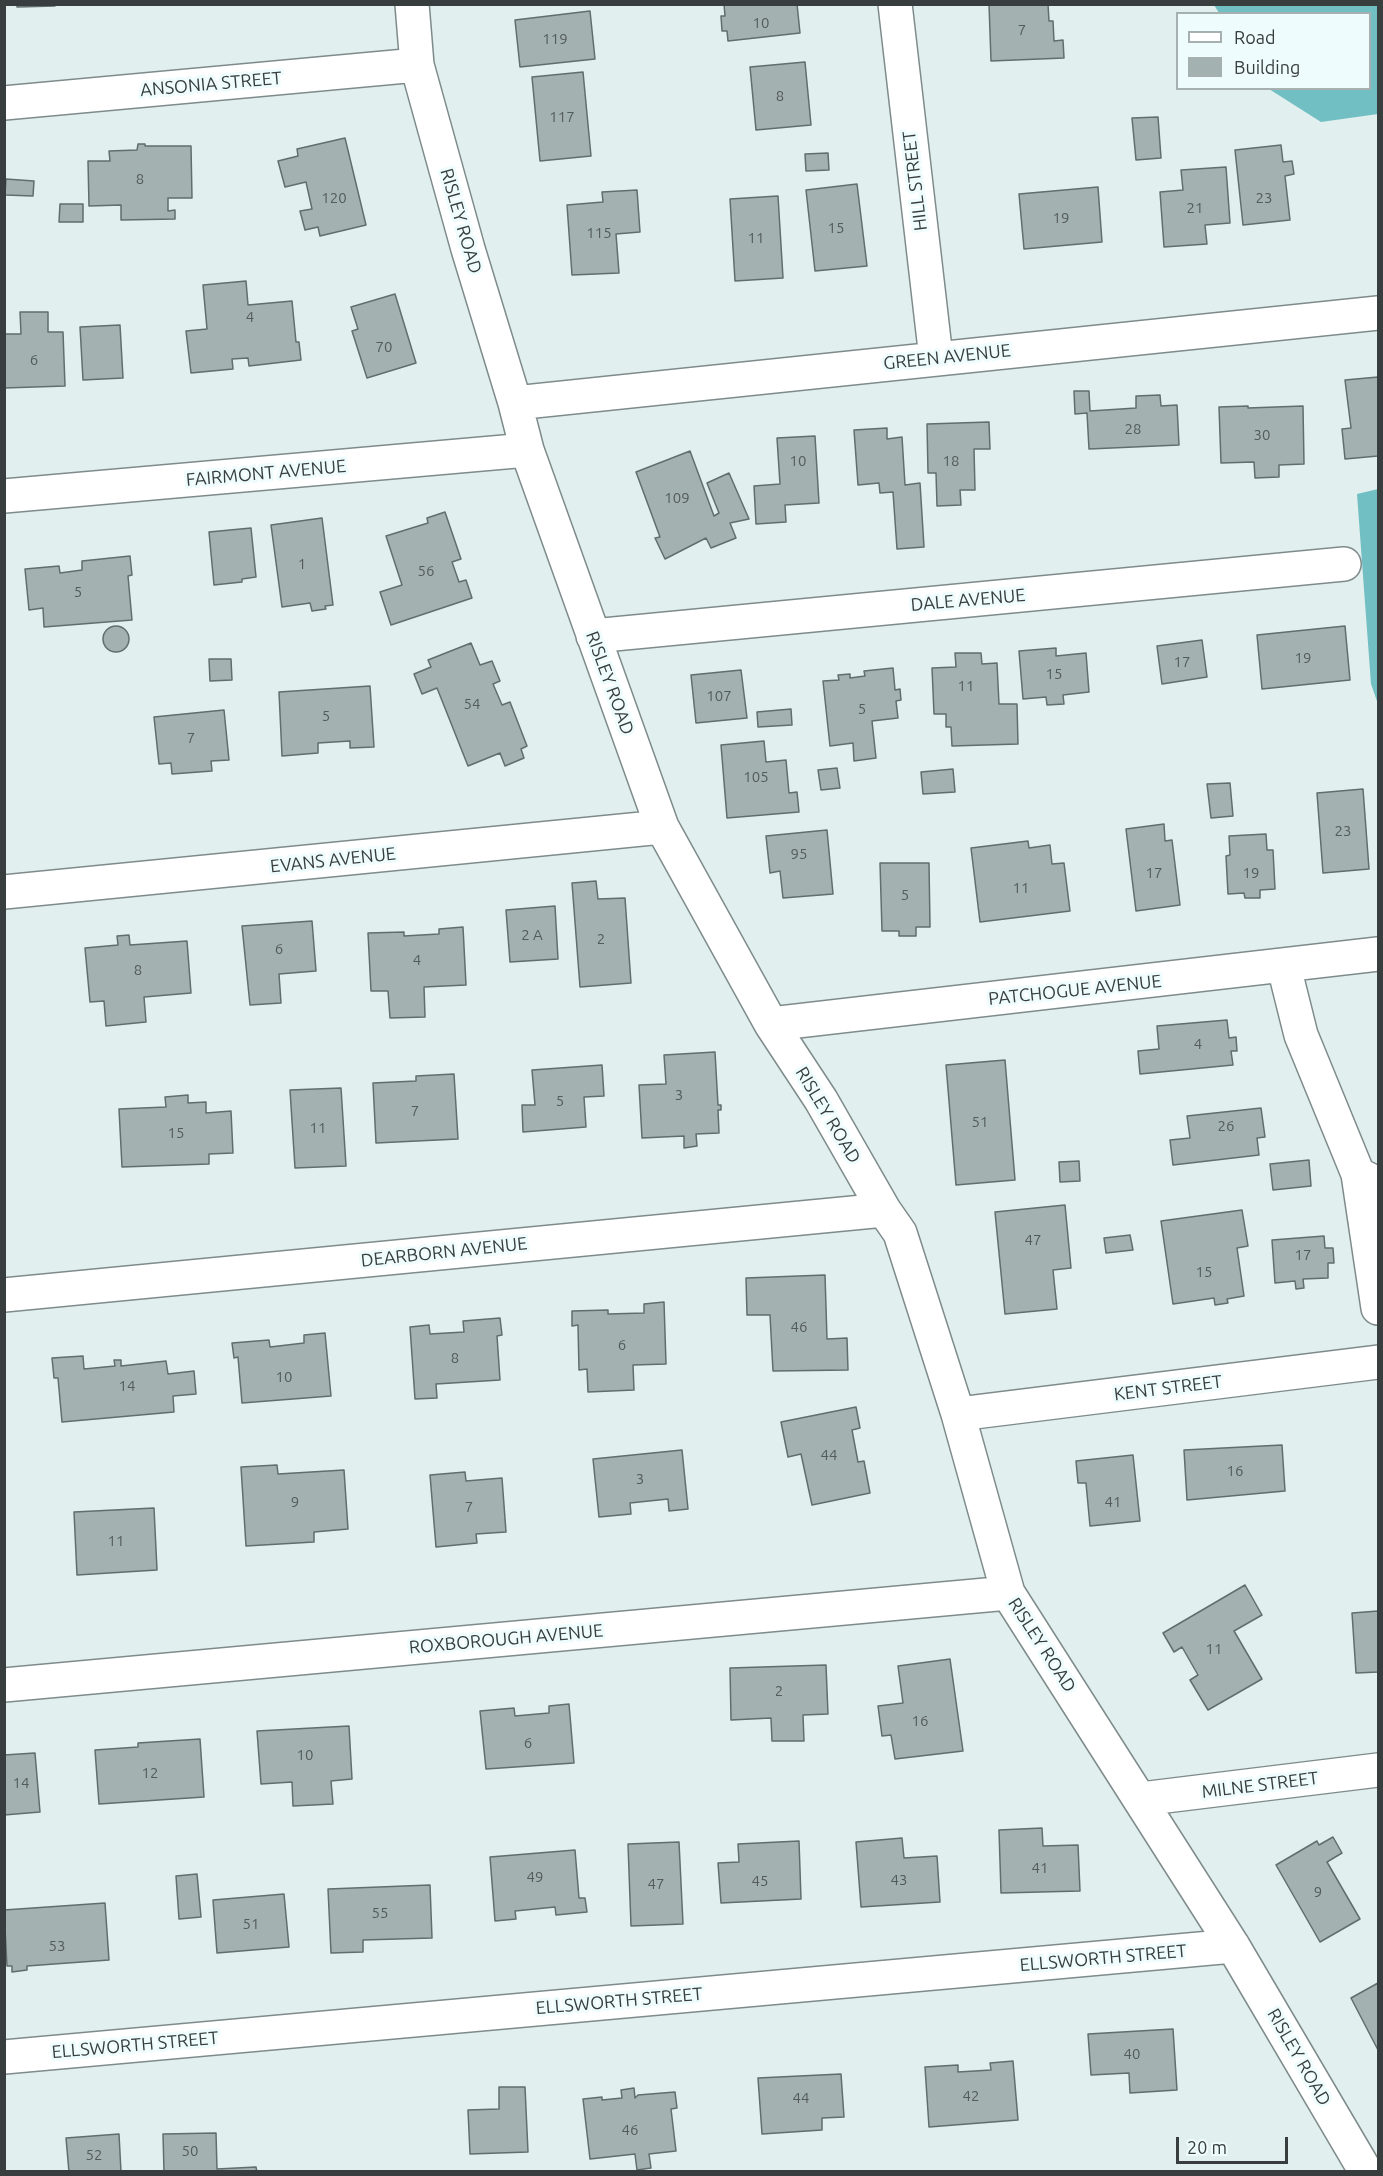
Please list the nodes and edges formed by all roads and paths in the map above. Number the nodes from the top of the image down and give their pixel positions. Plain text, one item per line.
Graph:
1 (412, 4) edge
2 (895, 4) edge
3 (417, 65) junction
4 (4, 104) edge
5 (1378, 313) edge
6 (936, 358) junction
7 (515, 403) junction
8 (527, 450) junction
9 (4, 496) edge
10 (1344, 564) dead end
11 (592, 636) junction
12 (662, 827) junction
13 (4, 892) edge
14 (1378, 954) edge
15 (1284, 967) junction
16 (771, 1024) junction
17 (1368, 1179) edge
18 (884, 1210) junction
19 (4, 1295) edge
20 (1378, 1308) edge
21 (1378, 1362) edge
22 (958, 1414) junction
23 (1008, 1593) junction
24 (4, 1685) edge
25 (1378, 1770) edge
26 (1141, 1799) junction
27 (1233, 1946) junction
28 (4, 2057) edge
29 (1366, 2172) edge

1 - 3 street, RISLEY ROAD
2 - 6 street, HILL STREET
3 - 4 street, ANSONIA STREET
3 - 7 street, RISLEY ROAD
5 - 6 street, GREEN AVENUE
6 - 7 street, GREEN AVENUE
7 - 8 street, RISLEY ROAD
8 - 9 street, FAIRMONT AVENUE
8 - 11 street, RISLEY ROAD
10 - 11 street, DALE AVENUE
11 - 12 street, RISLEY ROAD
12 - 13 street, EVANS AVENUE
12 - 16 street, RISLEY ROAD
14 - 15 street, PATCHOGUE AVENUE
15 - 16 street, PATCHOGUE AVENUE
15 - 17 street
16 - 18 street, RISLEY ROAD
17 - 20 street
18 - 19 street, DEARBORN AVENUE
18 - 22 street, RISLEY ROAD
21 - 22 street, KENT STREET
22 - 23 street, RISLEY ROAD
23 - 24 street, ROXBOROUGH AVENUE
23 - 26 street, RISLEY ROAD
25 - 26 street, MILNE STREET
26 - 27 street, RISLEY ROAD
27 - 28 street, ELLSWORTH STREET
27 - 29 street, RISLEY ROAD

